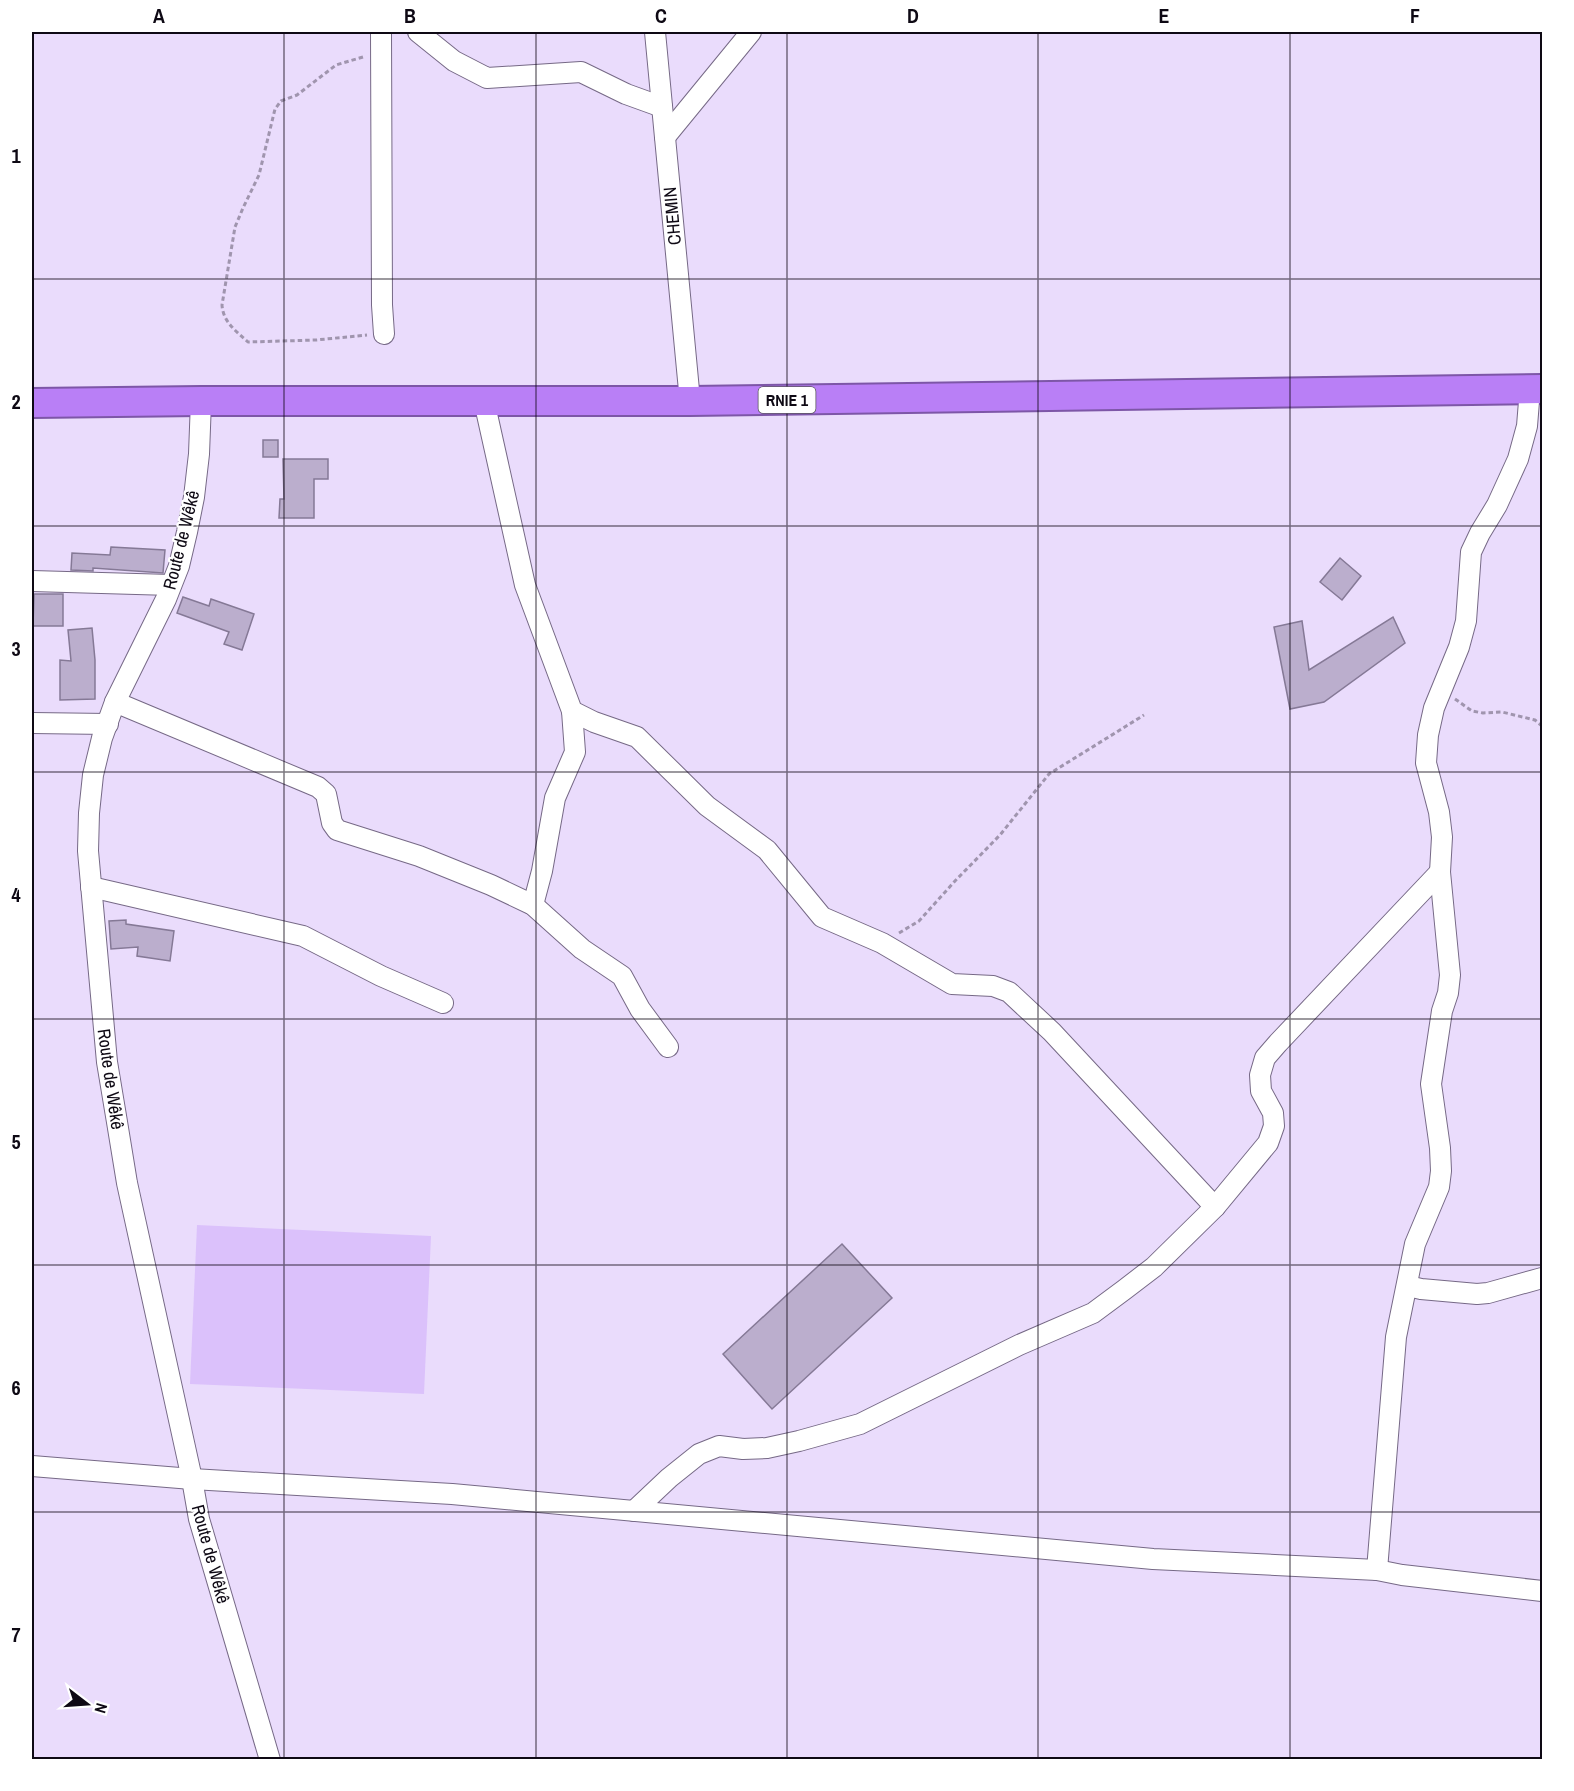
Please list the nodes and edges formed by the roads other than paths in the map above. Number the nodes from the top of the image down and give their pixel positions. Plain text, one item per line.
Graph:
1 (418, 32) edge
2 (654, 32) edge
3 (751, 32) edge
4 (381, 41) edge
5 (662, 107) junction
6 (664, 137) junction
7 (384, 334) road end
8 (1536, 389) edge
9 (201, 401) junction
10 (484, 401) junction
11 (690, 401) junction
12 (32, 403) edge
13 (32, 581) edge
14 (171, 585) junction
15 (116, 702) junction
16 (572, 711) junction
17 (32, 723) edge
18 (108, 724) junction
19 (1440, 872) junction
20 (91, 887) junction
21 (533, 905) junction
22 (443, 1003) dead end
23 (668, 1047) dead end
24 (1215, 1207) junction
25 (1542, 1278) edge
26 (1408, 1286) junction
27 (32, 1466) edge
28 (192, 1479) junction
29 (634, 1511) junction
30 (1377, 1570) junction
31 (1542, 1591) edge
32 (270, 1760) edge

1 - 5 street
2 - 5 street, CHEMIN
3 - 6 street
4 - 7 street
5 - 6 street, CHEMIN
6 - 11 street, CHEMIN
8 - 11 highway, RNIE 1
8 - 19 street
9 - 10 highway, RNIE 1
9 - 12 highway, RNIE 1
9 - 14 street, Route de Wêkê
10 - 11 highway, RNIE 1
10 - 16 street
13 - 14 street
14 - 15 street, Route de Wêkê
15 - 18 street, Route de Wêkê
15 - 21 street
16 - 21 street
16 - 24 street
17 - 18 street
18 - 20 street, Route de Wêkê
19 - 24 street
19 - 26 street
20 - 22 street
20 - 28 street, Route de Wêkê
21 - 23 street
24 - 29 street
25 - 26 street
26 - 30 street
27 - 28 street
28 - 29 street
28 - 32 street, Route de Wêkê
29 - 30 street
30 - 31 street

